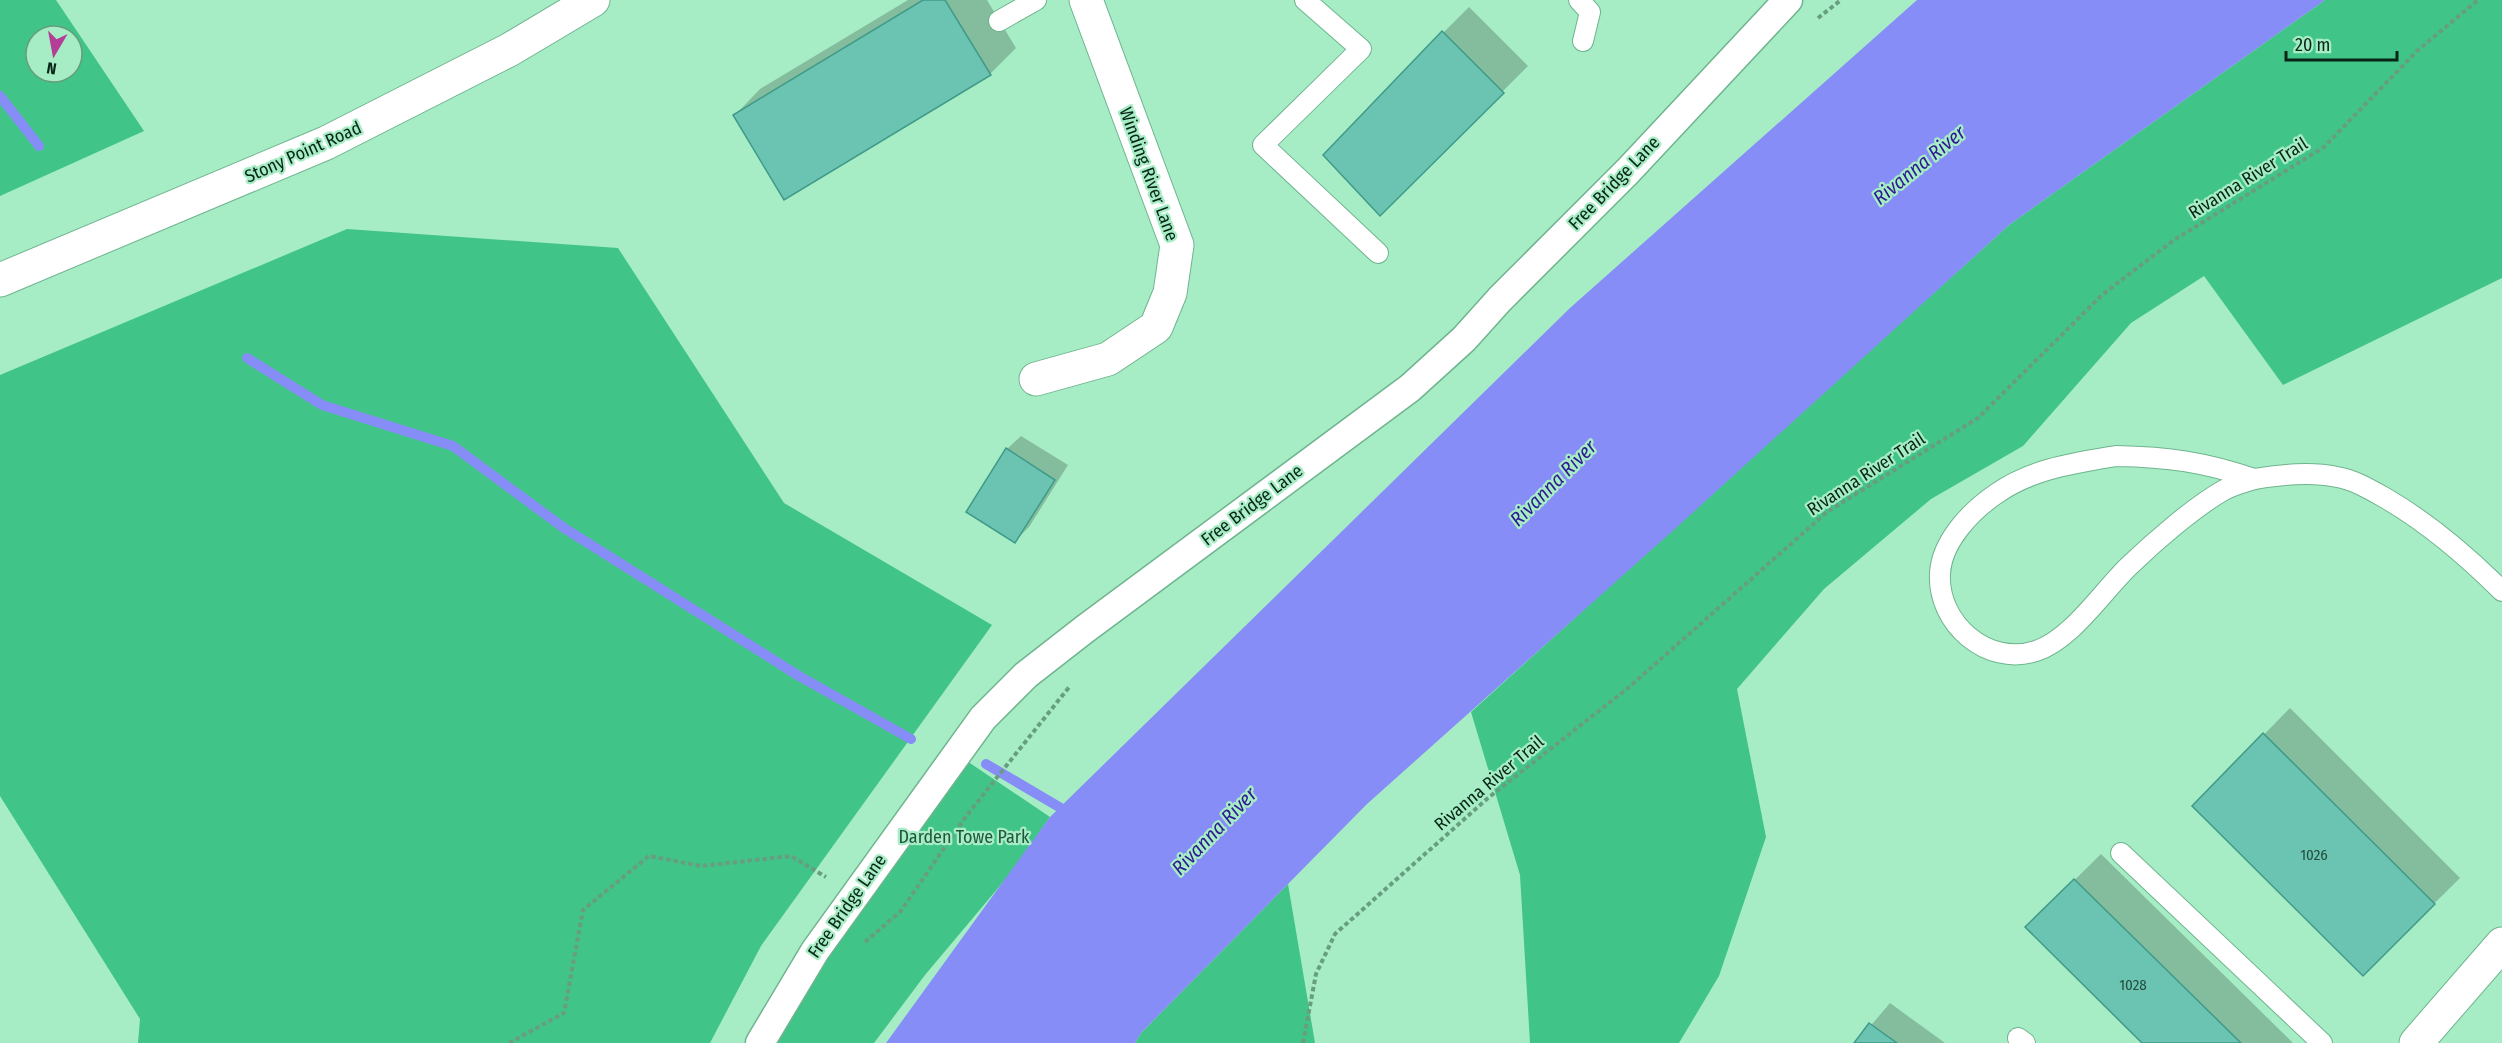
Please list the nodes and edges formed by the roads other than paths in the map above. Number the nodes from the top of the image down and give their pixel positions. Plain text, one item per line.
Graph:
1 (593, 0) edge
2 (1036, 0) edge
3 (1086, 0) edge
4 (1305, 0) edge
5 (1579, 0) edge
6 (1788, 0) edge
7 (999, 21) dead end
8 (1583, 41) dead end
9 (1378, 253) dead end
10 (0, 280) edge
11 (1036, 380) dead end
12 (2254, 479) junction
13 (2502, 591) edge
14 (2121, 853) dead end
15 (2502, 944) edge
16 (760, 1043) edge
17 (2322, 1043) edge
18 (2416, 1043) edge

1 - 10 main road, Stony Point Road
2 - 7 lane
3 - 11 main road, Winding River Lane
4 - 9 lane
5 - 8 lane
6 - 16 street, Free Bridge Lane
12 - 12 lane
12 - 13 lane
14 - 17 lane
15 - 18 main road

